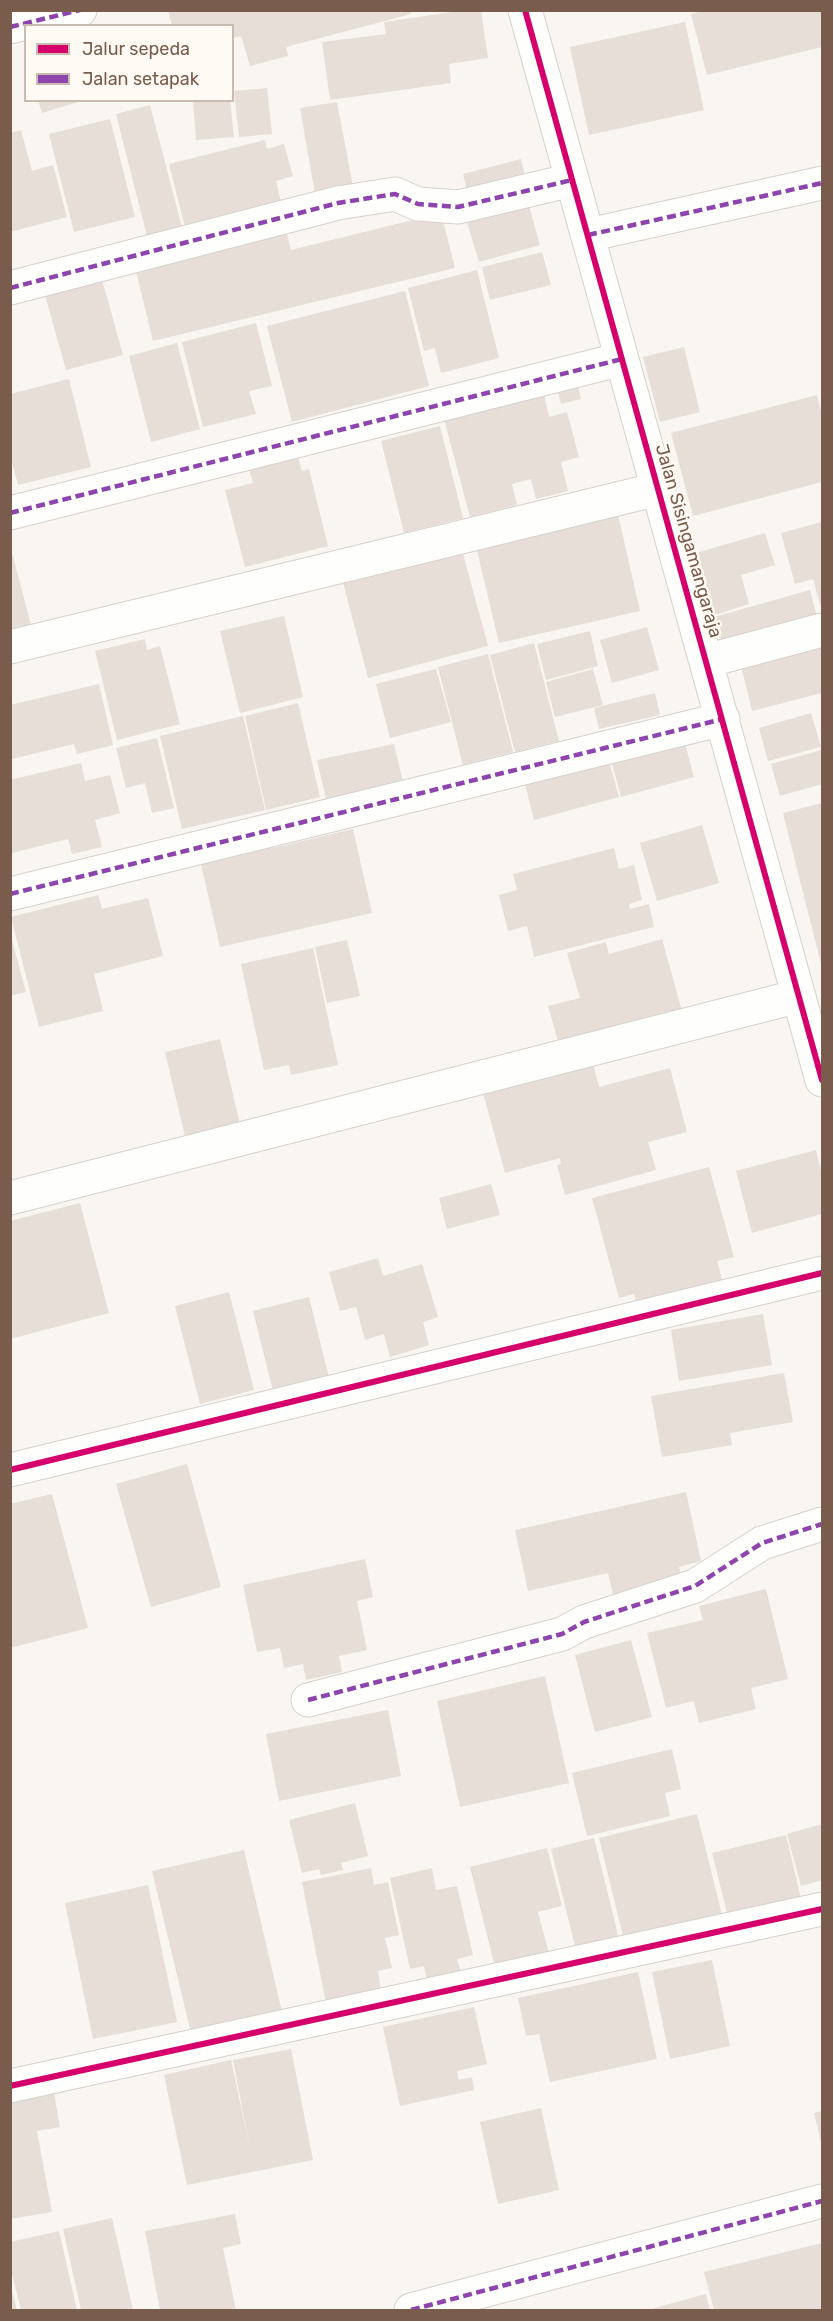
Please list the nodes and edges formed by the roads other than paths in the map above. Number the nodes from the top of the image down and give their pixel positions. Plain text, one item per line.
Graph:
1 (80, 10) edge
2 (525, 10) edge
3 (10, 27) edge
4 (572, 180) junction
5 (822, 183) edge
6 (588, 235) junction
7 (10, 288) edge
8 (622, 359) junction
9 (658, 489) junction
10 (10, 513) edge
11 (822, 630) edge
12 (10, 647) edge
13 (706, 661) junction
14 (723, 719) junction
15 (10, 894) edge
16 (799, 996) junction
17 (822, 1080) edge
18 (10, 1198) edge
19 (822, 1273) edge
20 (10, 1470) edge
21 (822, 1524) edge
22 (308, 1700) dead end
23 (822, 1909) edge
24 (10, 2086) edge
25 (822, 2201) edge
26 (411, 2310) edge

1 - 3 street
2 - 4 street, Jalan Sisingamangaraja
4 - 6 street, Jalan Sisingamangaraja
4 - 7 street
5 - 6 street
6 - 8 street, Jalan Sisingamangaraja
8 - 9 street, Jalan Sisingamangaraja
8 - 10 street
9 - 12 street
9 - 13 street, Jalan Sisingamangaraja
11 - 13 street
13 - 14 street, Jalan Sisingamangaraja
14 - 15 street
14 - 16 street, Jalan Sisingamangaraja
16 - 17 street, Jalan Sisingamangaraja
16 - 18 street
19 - 20 street
21 - 22 street
23 - 24 street
25 - 26 street

